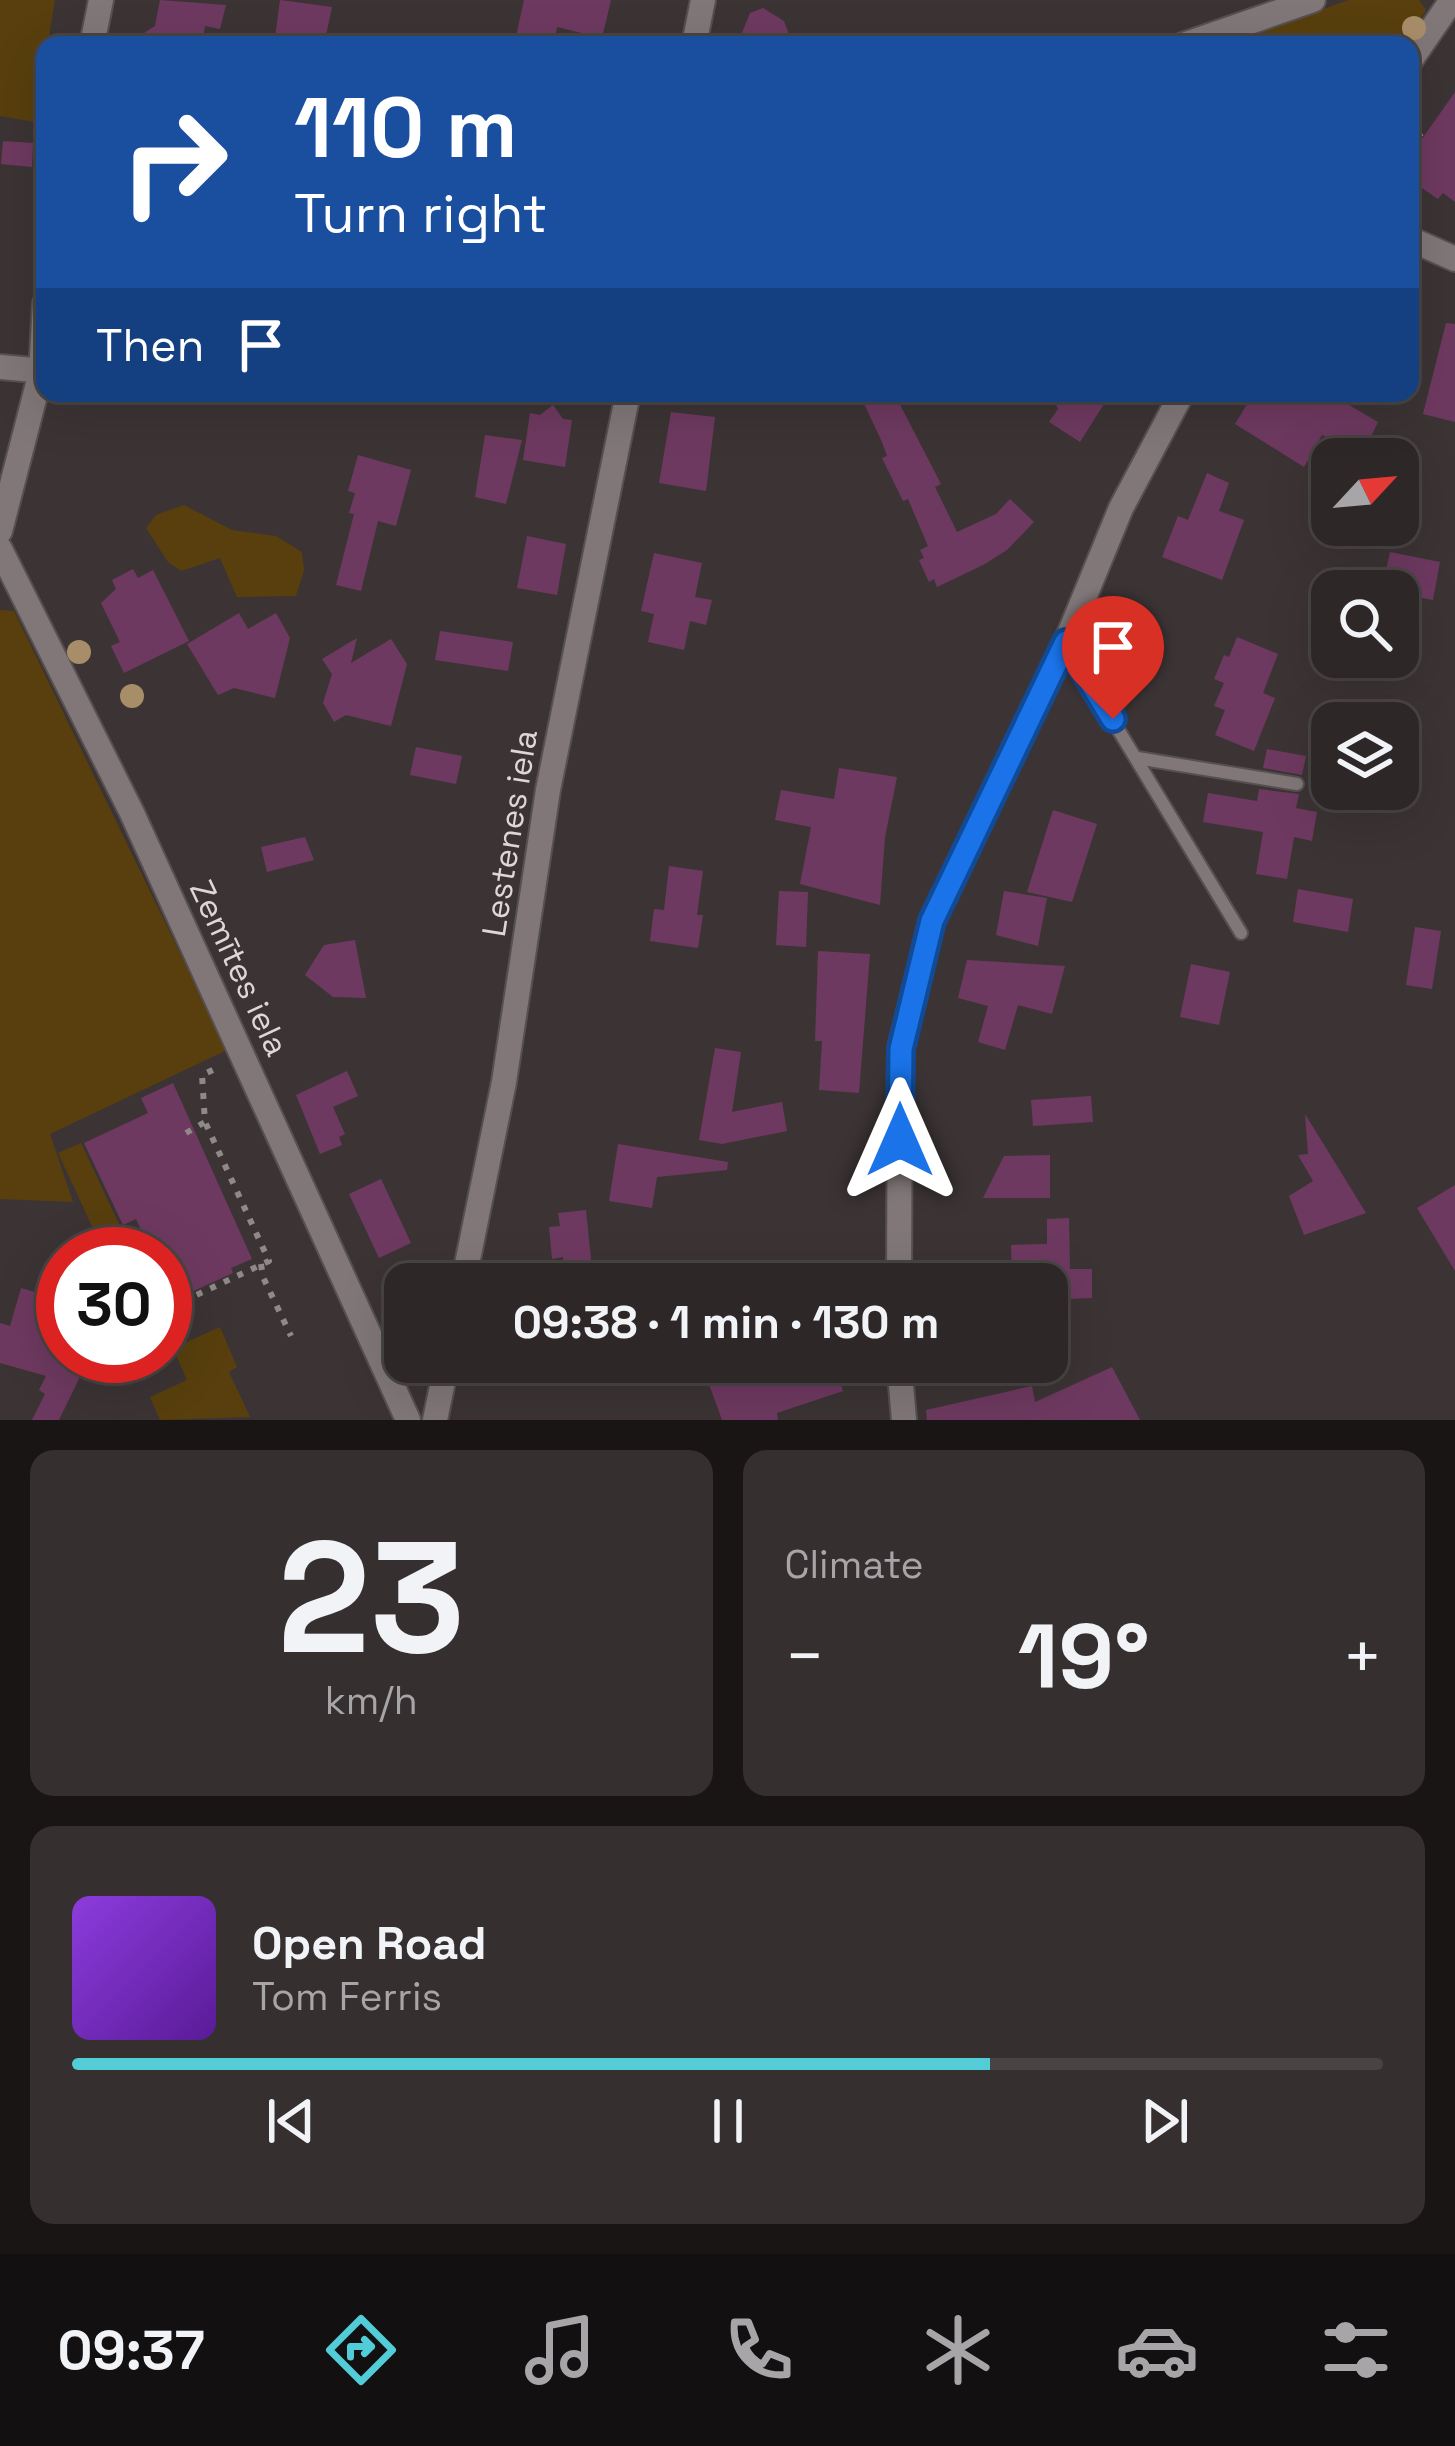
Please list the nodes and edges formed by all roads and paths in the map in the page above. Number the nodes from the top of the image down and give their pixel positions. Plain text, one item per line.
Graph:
1 (101, 0) edge
2 (703, 0) edge
3 (1313, 0) edge
4 (1452, 0) edge
5 (94, 36) edge
6 (696, 36) edge
7 (1209, 36) edge
8 (1419, 49) edge
9 (1419, 135) edge
10 (1422, 140) dead end
11 (1419, 243) edge
12 (1455, 259) edge
13 (0, 367) edge
14 (36, 371) edge
15 (36, 398) edge
16 (626, 402) edge
17 (1177, 402) edge
18 (0, 531) edge
19 (0, 549) edge
20 (1066, 642) junction
21 (1137, 758) junction
22 (1297, 784) dead end
23 (1241, 933) dead end
24 (243, 1055) junction
25 (205, 1121) junction
26 (186, 1132) dead end
27 (467, 1263) edge
28 (899, 1263) edge
29 (262, 1264) junction
30 (192, 1297) edge
31 (291, 1336) dead end
32 (443, 1383) edge
33 (901, 1383) edge
34 (409, 1420) edge
35 (435, 1420) edge
36 (904, 1420) edge

1 - 5 street
2 - 6 street
3 - 7 street
4 - 8 street
9 - 10 path
11 - 12 street
13 - 14 street
15 - 18 street
16 - 27 street, Lestenes iela
17 - 20 street
19 - 24 street, Zemītes iela
20 - 21 lane
20 - 28 street
21 - 22 lane
21 - 23 lane
24 - 25 path
24 - 34 street, Zemītes iela
25 - 26 path
25 - 29 path
29 - 30 path
29 - 31 path
32 - 35 street
33 - 36 street

